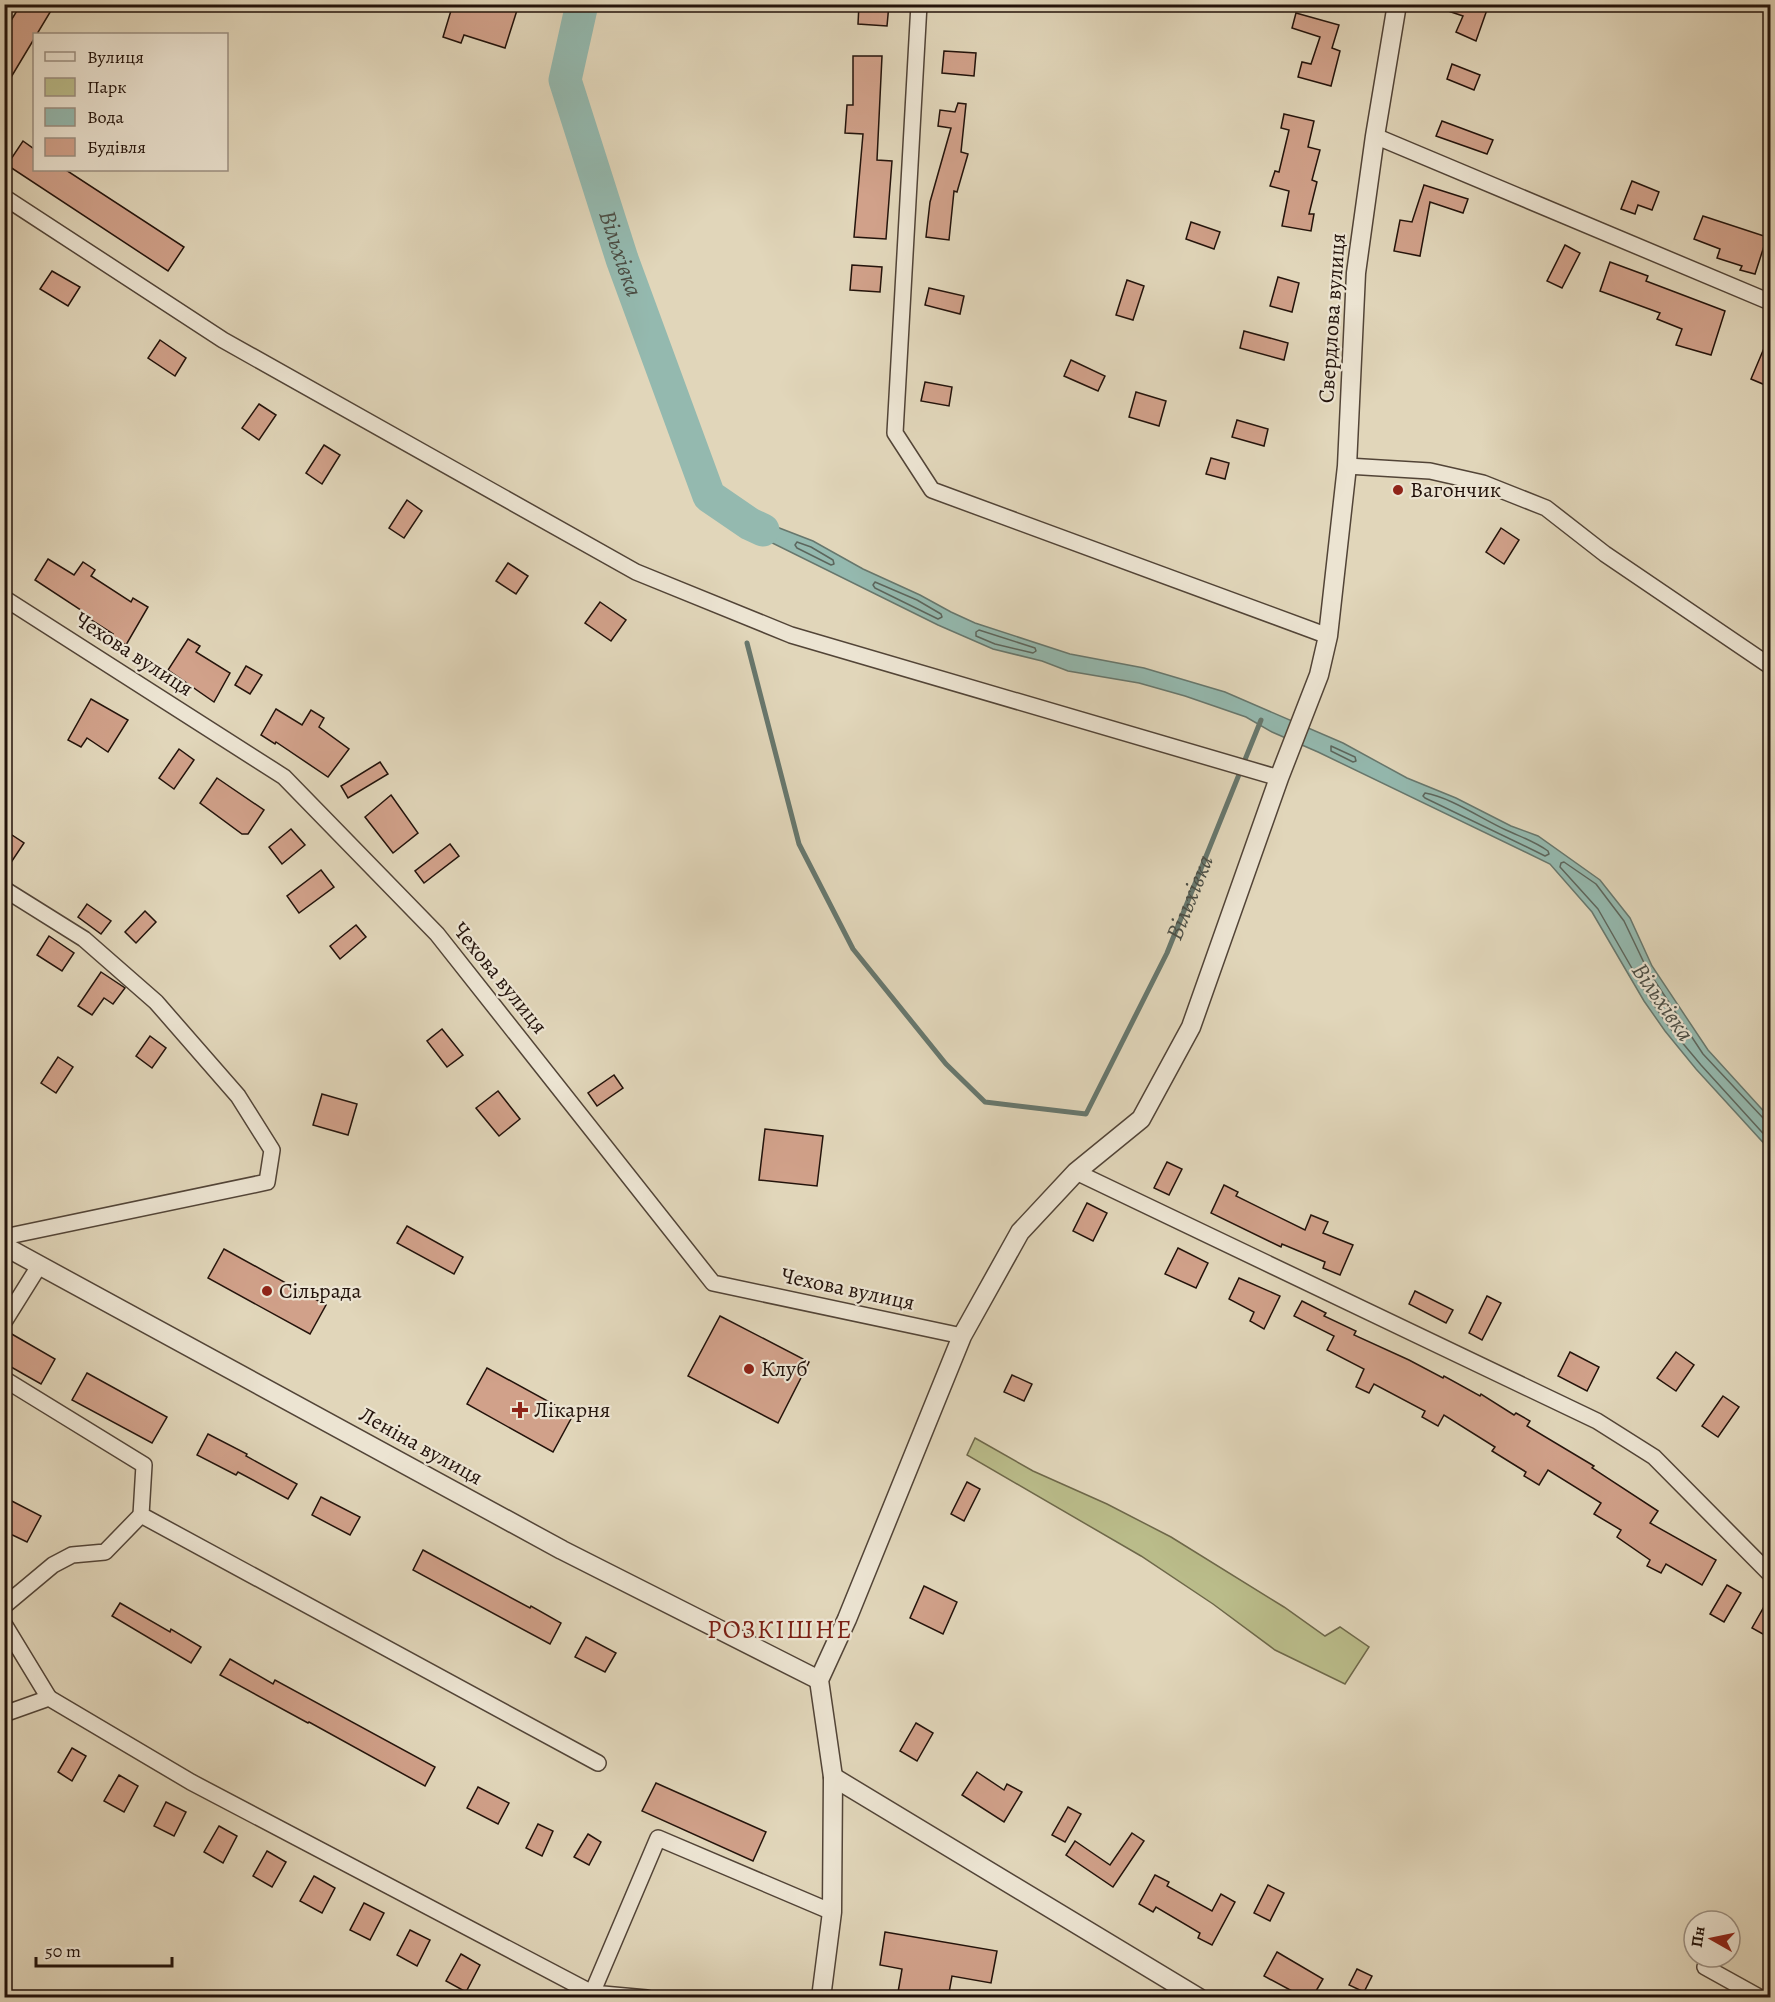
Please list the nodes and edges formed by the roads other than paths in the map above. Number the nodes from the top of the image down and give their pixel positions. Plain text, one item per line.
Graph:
1 (919, 4) edge
2 (1397, 4) edge
3 (1375, 136) junction
4 (4, 197) edge
5 (1770, 302) edge
6 (1347, 466) junction
7 (4, 598) edge
8 (1329, 636) junction
9 (1770, 666) edge
10 (1279, 778) junction
11 (4, 889) edge
12 (1076, 1172) junction
13 (4, 1237) edge
14 (4, 1246) edge
15 (39, 1266) junction
16 (4, 1322) edge
17 (962, 1336) junction
18 (4, 1379) edge
19 (141, 1515) junction
20 (1770, 1574) edge
21 (4, 1606) edge
22 (4, 1624) edge
23 (819, 1680) junction
24 (49, 1698) junction
25 (4, 1714) edge
26 (598, 1763) dead end
27 (832, 1777) junction
28 (832, 1912) junction
29 (1709, 1969) edge
30 (591, 1995) edge
31 (647, 1998) edge
32 (821, 1998) edge
33 (1199, 1998) edge
34 (1761, 1998) edge

1 - 8 street
2 - 3 street, Свердлова вулиця
3 - 5 street
3 - 6 street, Свердлова вулиця
4 - 10 street
6 - 8 street, Свердлова вулиця
6 - 9 street
7 - 17 street, Чехова вулиця
8 - 10 street, Свердлова вулиця
10 - 12 street, Свердлова вулиця
11 - 13 street
12 - 17 street, Свердлова вулиця
12 - 20 street
14 - 15 street, Леніна вулиця
15 - 16 street
15 - 23 street, Леніна вулиця
17 - 23 street, Свердлова вулиця
18 - 19 street
19 - 21 street
19 - 26 street
22 - 24 street
23 - 27 street
24 - 25 street
24 - 30 street
27 - 28 street
27 - 33 street
28 - 30 street
28 - 32 street
29 - 34 street
30 - 31 street

